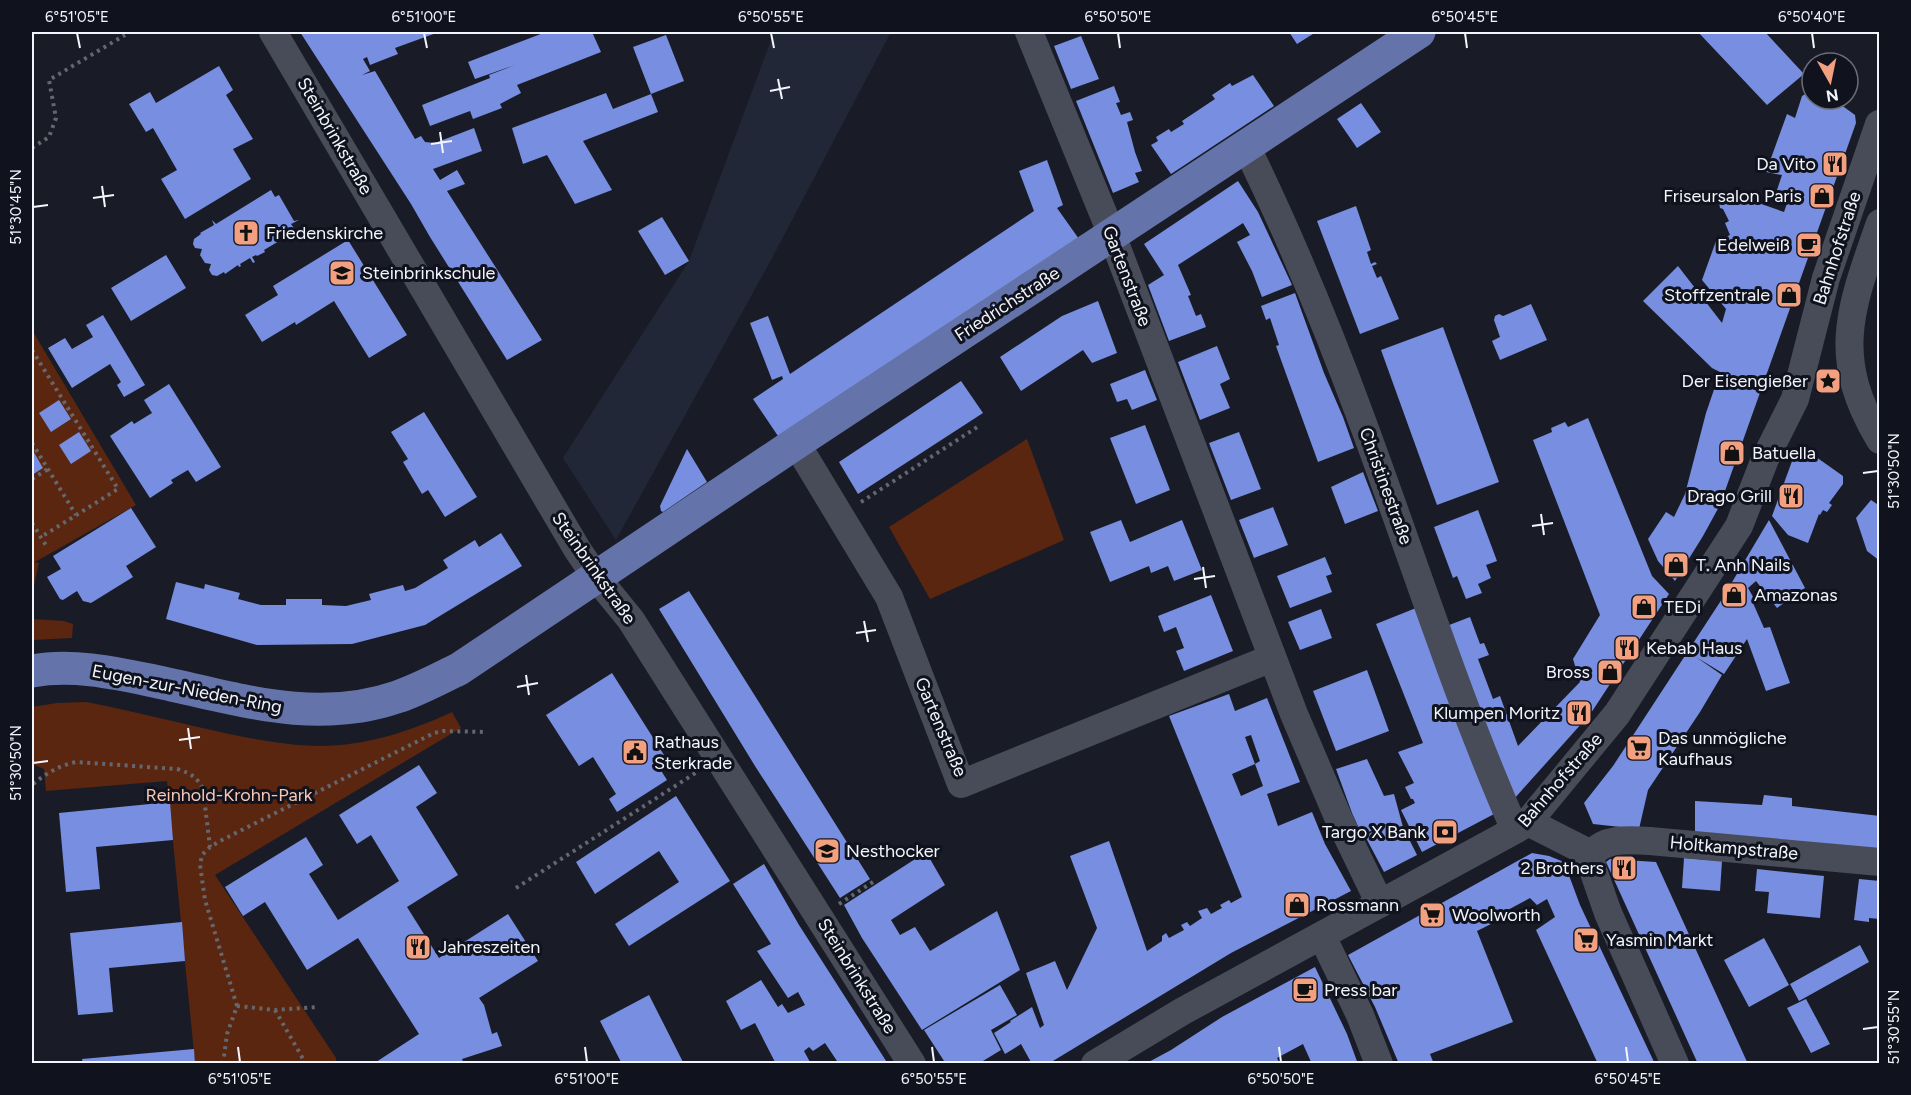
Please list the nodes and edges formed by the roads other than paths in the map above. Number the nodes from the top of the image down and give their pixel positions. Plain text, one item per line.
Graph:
1 (273, 32) edge
2 (1029, 32) edge
3 (1419, 32) edge
4 (1879, 124) edge
5 (1246, 146) junction
6 (1880, 223) edge
7 (1112, 235) junction
8 (1848, 341) junction
9 (1800, 373) junction
10 (1880, 440) edge
11 (796, 443) junction
12 (596, 577) junction
13 (1272, 658) junction
14 (32, 671) edge
15 (1522, 826) junction
16 (1592, 854) junction
17 (1880, 862) edge
18 (1380, 904) junction
19 (1322, 936) junction
20 (912, 1064) edge
21 (1095, 1064) edge
22 (1379, 1064) edge
23 (1675, 1064) edge

1 - 12 street, Steinbrinkstraße
2 - 7 street, Gartenstraße
3 - 5 main road, Friedrichstraße
4 - 9 street, Bahnhofstraße
5 - 7 main road, Friedrichstraße
5 - 15 street, Christinestraße
6 - 8 street
7 - 11 main road, Friedrichstraße
7 - 13 street, Gartenstraße
8 - 9 street
8 - 10 street
9 - 15 street, Bahnhofstraße
11 - 12 main road, Friedrichstraße
11 - 13 street, Gartenstraße
12 - 14 main road, Eugen-zur-Nieden-Ring
12 - 20 street, Steinbrinkstraße
13 - 18 street, Gartenstraße
15 - 16 street
15 - 18 street, Bahnhofstraße
16 - 17 street, Holtkampstraße
16 - 23 street
18 - 19 street, Bahnhofstraße
19 - 21 street, Bahnhofstraße
19 - 22 street

